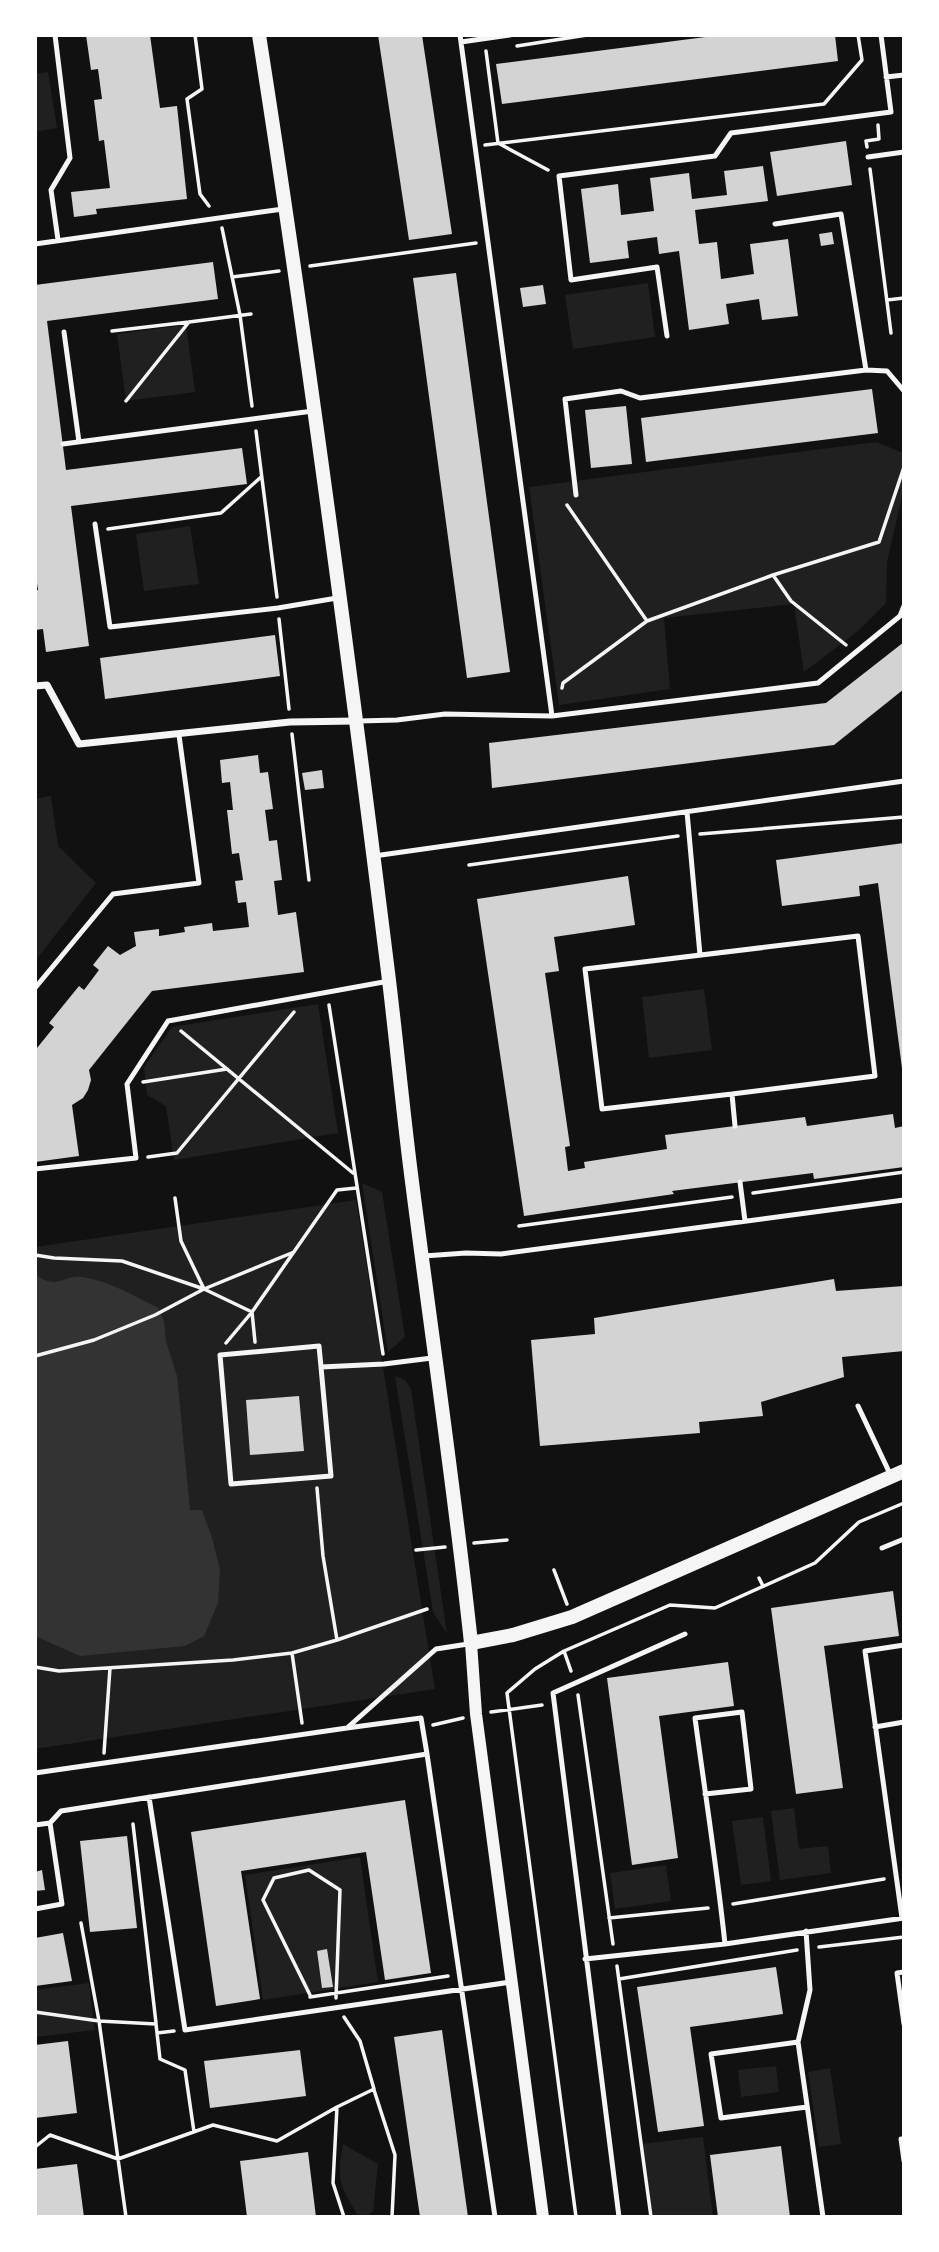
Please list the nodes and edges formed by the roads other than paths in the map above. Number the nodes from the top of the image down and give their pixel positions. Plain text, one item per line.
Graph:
1 (55, 35) edge
2 (259, 35) edge
3 (510, 35) edge
4 (881, 35) edge
5 (461, 38) edge
6 (904, 75) edge
7 (887, 77) junction
8 (904, 152) edge
9 (868, 157) road end
10 (286, 208) junction
11 (775, 224) dead end
12 (58, 240) junction
13 (35, 244) edge
14 (64, 332) dead end
15 (667, 337) dead end
16 (866, 370) junction
17 (904, 391) edge
18 (314, 411) junction
19 (79, 442) junction
20 (63, 444) dead end
21 (576, 495) road end
22 (95, 524) dead end
23 (340, 597) junction
24 (904, 606) edge
25 (35, 687) edge
26 (552, 716) junction
27 (356, 721) junction
28 (179, 735) junction
29 (904, 781) edge
30 (687, 812) junction
31 (374, 856) junction
32 (700, 955) junction
33 (390, 981) junction
34 (35, 988) edge
35 (732, 1094) junction
36 (735, 1126) dead end
37 (35, 1169) edge
38 (740, 1182) dead end
39 (904, 1200) edge
40 (745, 1221) junction
41 (423, 1256) junction
42 (436, 1357) junction
43 (321, 1367) junction
44 (858, 1406) dead end
45 (898, 1474) edge
46 (904, 1539) edge
47 (882, 1548) dead end
48 (685, 1634) dead end
49 (471, 1643) junction
50 (904, 1646) edge
51 (904, 1722) edge
52 (875, 1727) junction
53 (346, 1728) junction
54 (427, 1754) junction
55 (35, 1773) edge
56 (705, 1794) junction
57 (149, 1797) junction
58 (50, 1823) junction
59 (35, 1825) edge
60 (35, 1909) edge
61 (903, 1918) edge
62 (806, 1931) junction
63 (725, 1944) junction
64 (585, 1959) junction
65 (904, 1972) edge
66 (511, 1982) junction
67 (463, 1988) junction
68 (904, 2024) edge
69 (798, 2042) junction
70 (807, 2107) junction
71 (904, 2138) edge
72 (904, 2161) edge
73 (495, 2217) edge
74 (543, 2217) edge
75 (619, 2217) edge
76 (823, 2217) edge

1 - 12 lane
2 - 10 main road
3 - 5 lane
4 - 7 lane
5 - 26 lane
6 - 7 lane
7 - 15 lane
8 - 9 lane
10 - 12 lane
10 - 18 main road
11 - 16 lane
12 - 13 lane
14 - 19 lane
16 - 17 lane
16 - 21 lane
18 - 19 lane
18 - 23 main road
19 - 20 lane
22 - 23 lane
23 - 27 main road
24 - 26 lane
25 - 28 street
26 - 27 lane
27 - 28 street
27 - 31 main road
28 - 34 lane
29 - 30 lane
30 - 31 lane
30 - 32 lane
31 - 33 main road
32 - 35 lane
32 - 35 lane
33 - 37 lane
33 - 41 main road
35 - 36 lane
38 - 40 lane
39 - 40 lane
40 - 41 lane
41 - 42 main road
42 - 43 lane
42 - 49 main road
43 - 43 lane
44 - 45 lane
45 - 49 main road
46 - 47 lane
48 - 64 lane
49 - 53 lane
49 - 66 street
50 - 52 lane
51 - 52 lane
52 - 61 lane
53 - 54 lane
53 - 55 lane
54 - 57 lane
54 - 67 lane
56 - 56 lane
56 - 63 lane
57 - 58 lane
57 - 67 lane
58 - 59 lane
58 - 60 lane
61 - 62 lane
62 - 63 lane
62 - 69 lane
63 - 64 lane
64 - 75 lane
65 - 68 lane
66 - 67 lane
66 - 74 street
67 - 73 lane
69 - 70 lane
69 - 70 lane
70 - 76 lane
71 - 72 lane

